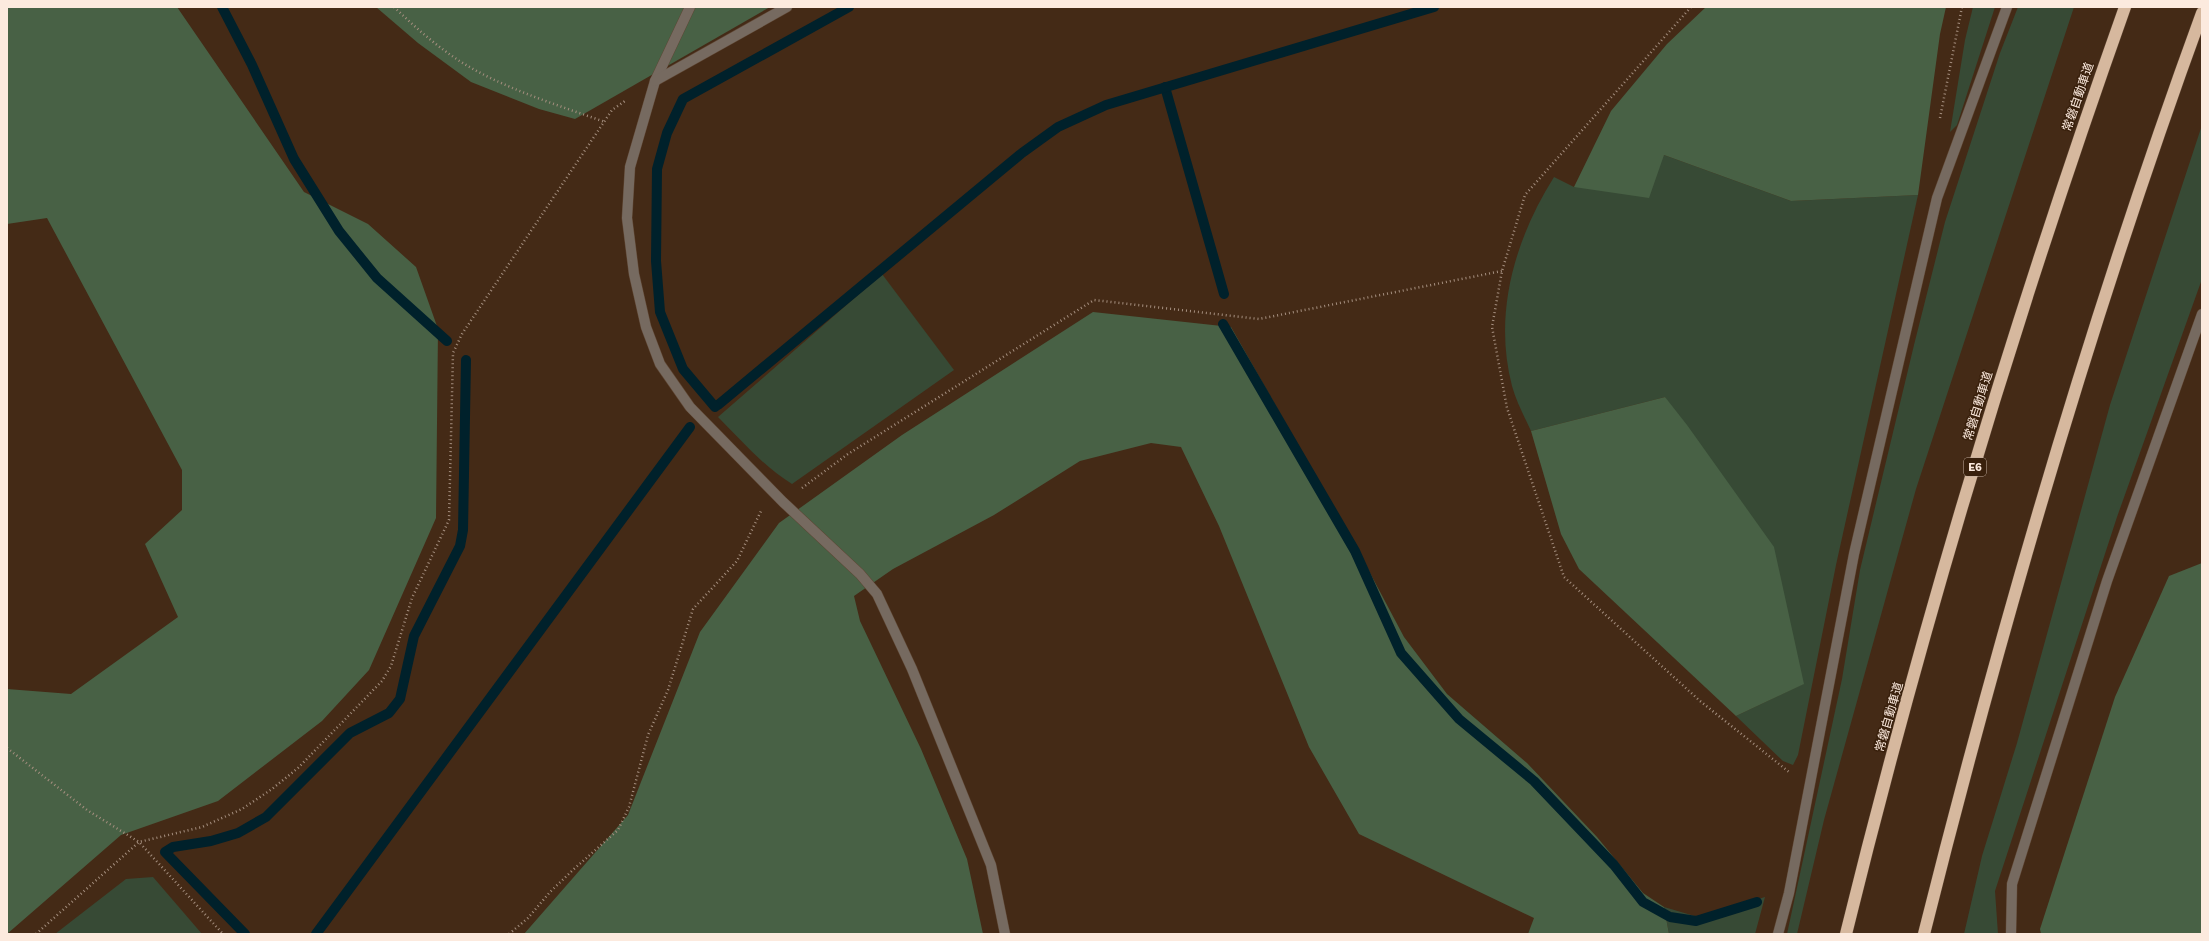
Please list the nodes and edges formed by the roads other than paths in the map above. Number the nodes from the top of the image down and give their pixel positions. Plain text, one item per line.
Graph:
1 (690, 7) edge
2 (787, 7) edge
3 (2006, 7) edge
4 (2125, 7) edge
5 (2202, 13) edge
6 (655, 81) junction
7 (2202, 314) edge
8 (1005, 934) edge
9 (1778, 934) edge
10 (1846, 934) edge
11 (1924, 934) edge
12 (2010, 934) edge

1 - 6 street
2 - 6 street
3 - 9 street
4 - 10 highway, 常磐自動車道 / E6
5 - 11 highway
6 - 8 street
7 - 12 street

